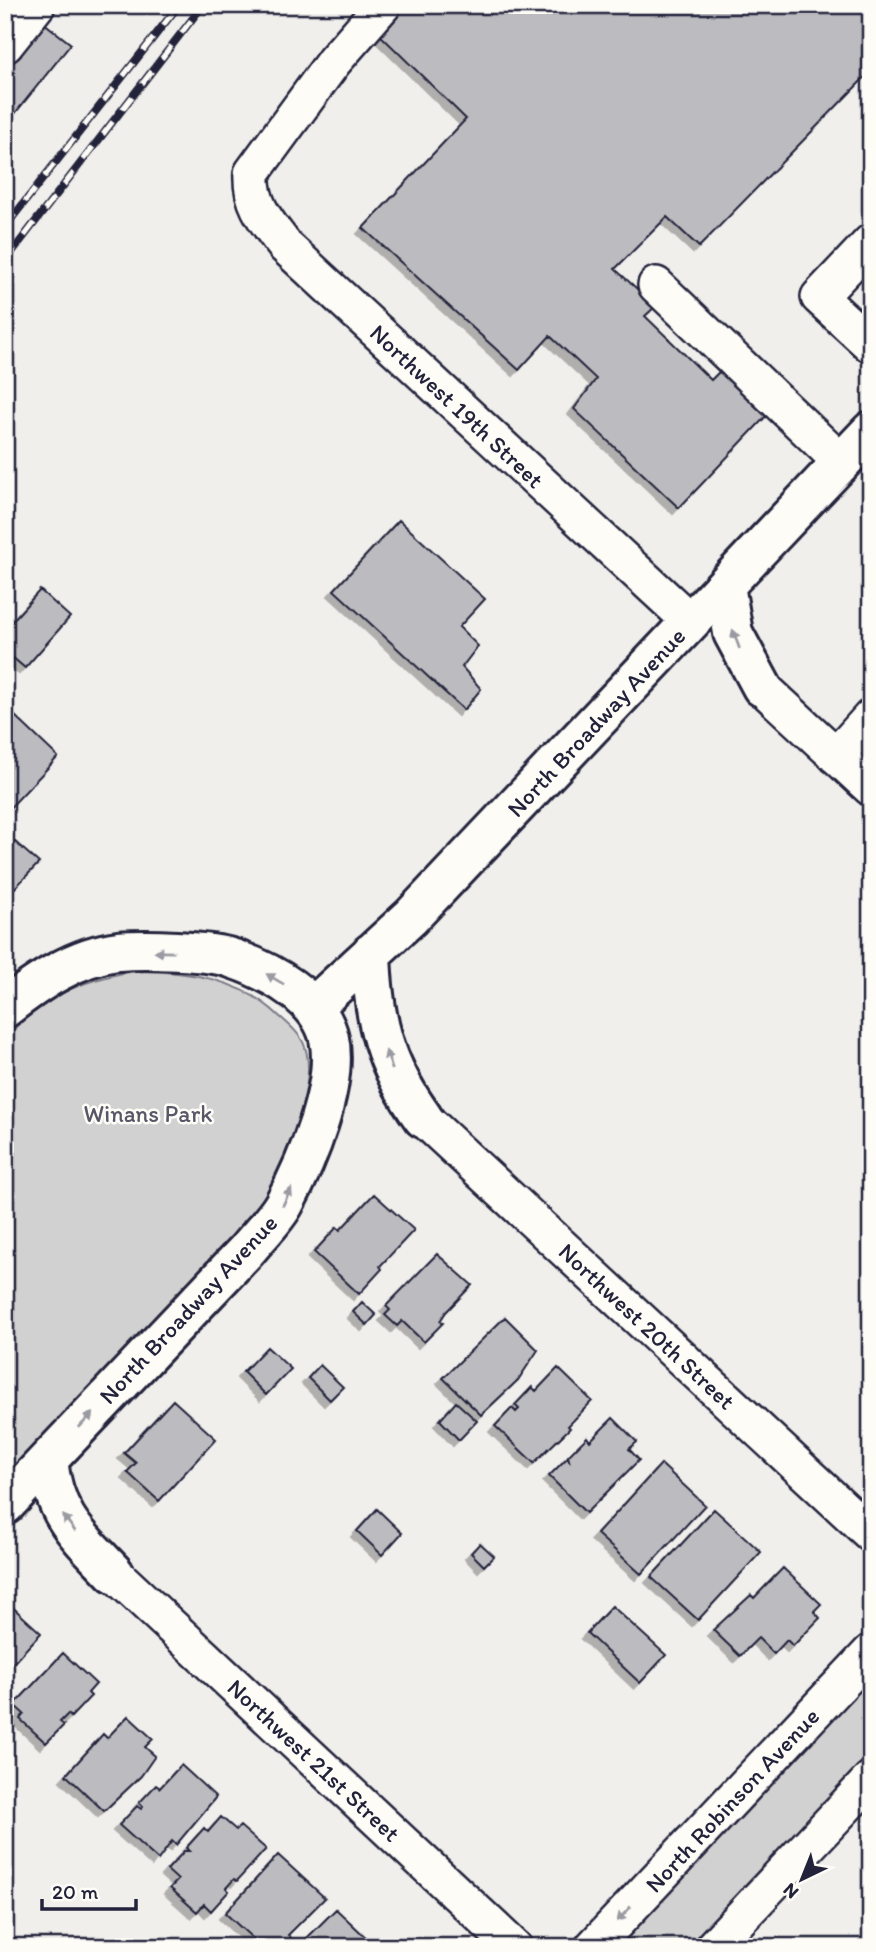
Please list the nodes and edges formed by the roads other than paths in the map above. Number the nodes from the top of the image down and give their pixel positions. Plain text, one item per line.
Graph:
1 (37, 5) edge
2 (383, 5) edge
3 (5, 45) edge
4 (871, 242) edge
5 (656, 285) dead end
6 (871, 345) edge
7 (871, 431) edge
8 (841, 462) junction
9 (725, 585) junction
10 (691, 622) junction
11 (762, 687) joint
12 (871, 717) edge
13 (836, 756) junction
14 (871, 788) edge
15 (371, 953) junction
16 (313, 1007) junction
17 (5, 1008) edge
18 (423, 1118) joint
19 (48, 1460) junction
20 (5, 1505) edge
21 (871, 1534) edge
22 (114, 1573) joint
23 (871, 1652) edge
24 (871, 1779) edge
25 (514, 1947) edge
26 (593, 1947) edge
27 (713, 1947) edge

1 - 3 street
2 - 10 street, Northwest 19th Street
4 - 6 street
5 - 8 street
7 - 8 main road, North Broadway Avenue
8 - 9 main road, North Broadway Avenue
9 - 10 main road, North Broadway Avenue
11 -> 9 main road
10 - 15 main road, North Broadway Avenue
11 - 13 street
12 - 13 street
13 - 14 street
15 - 16 main road, North Broadway Avenue
18 -> 15 main road
16 -> 17 main road, North Broadway Avenue
19 -> 16 main road, North Broadway Avenue
18 - 21 street, Northwest 20th Street
19 - 20 main road, North Broadway Avenue
22 -> 19 main road
22 - 25 street, Northwest 21st Street
23 -> 26 street, North Robinson Avenue
24 - 27 street

